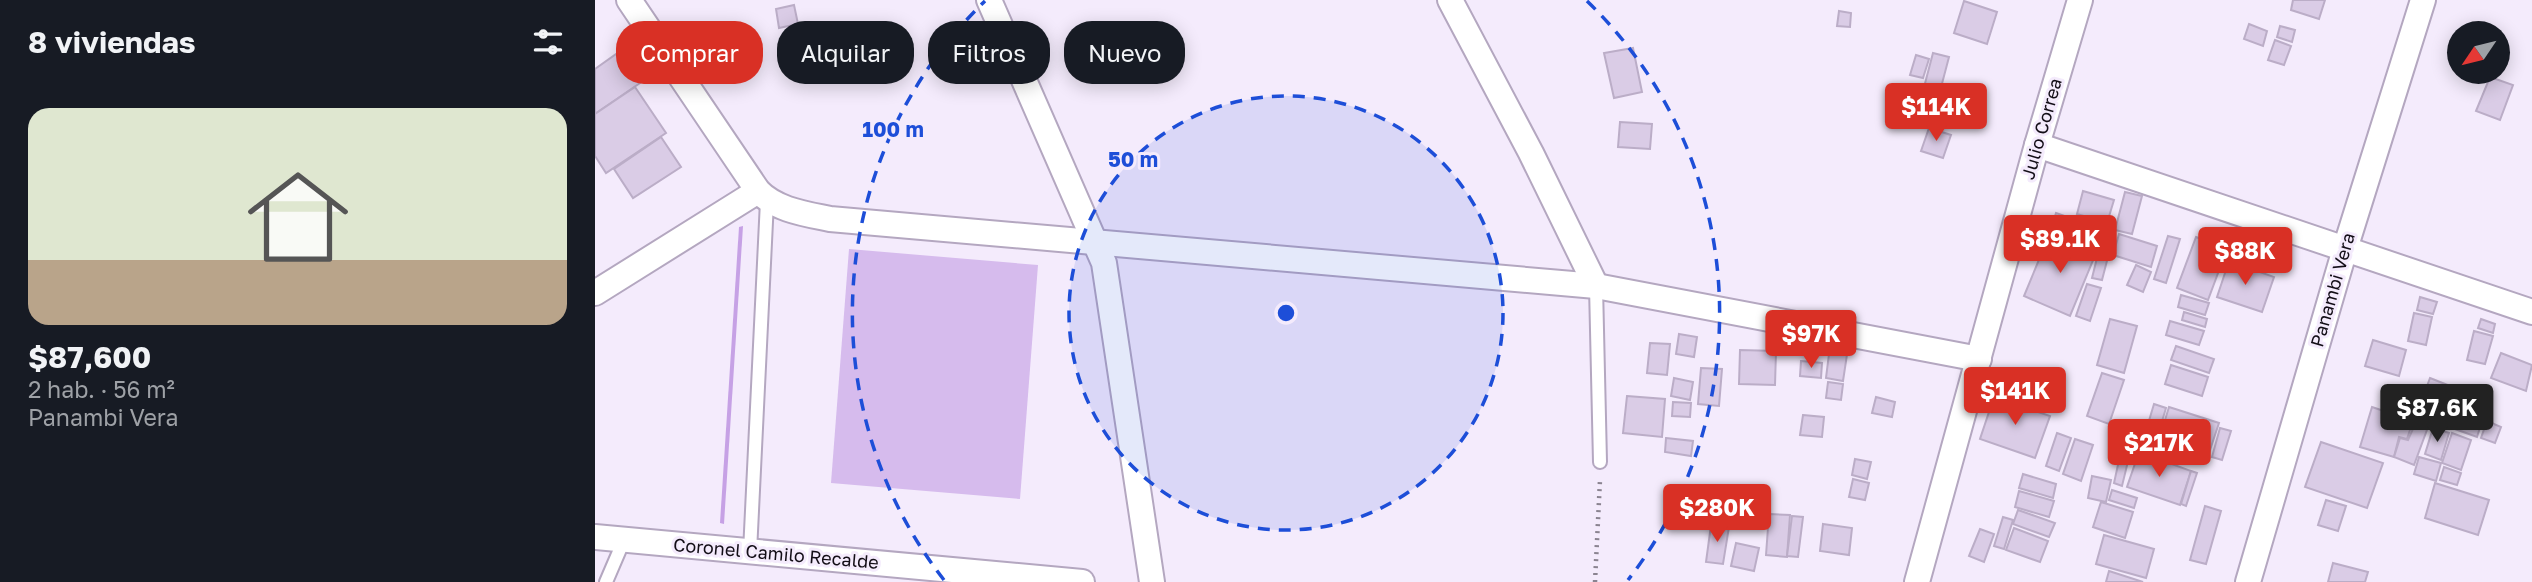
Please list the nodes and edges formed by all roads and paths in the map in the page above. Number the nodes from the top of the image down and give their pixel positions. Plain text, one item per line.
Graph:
1 (629, 0) edge
2 (989, 0) edge
3 (1450, 0) edge
4 (2080, 0) edge
5 (2423, 0) edge
6 (2037, 145) junction
7 (762, 196) junction
8 (1097, 244) junction
9 (2345, 249) junction
10 (1596, 286) junction
11 (595, 293) edge
12 (2532, 312) edge
13 (1979, 359) junction
14 (1601, 462) joint
15 (595, 537) edge
16 (624, 540) junction
17 (750, 552) junction
18 (606, 582) edge
19 (1082, 582) edge
20 (1152, 582) edge
21 (1595, 582) edge
22 (1917, 582) edge
23 (2248, 582) edge

1 - 7 street
2 - 8 street
3 - 10 street
4 - 6 street, Julio Correa
5 - 9 street, Panambi Vera
6 - 9 street
6 - 13 street, Julio Correa
7 - 8 street
7 - 11 street
7 - 17 lane
8 - 10 street
8 - 20 street
9 - 12 street
9 - 23 street, Panambi Vera
10 - 13 street
10 - 14 lane
13 - 22 street, Julio Correa
14 - 21 path
15 - 16 street, Coronel Camilo Recalde
16 - 17 street, Coronel Camilo Recalde
16 - 18 lane
17 - 19 street, Coronel Camilo Recalde

